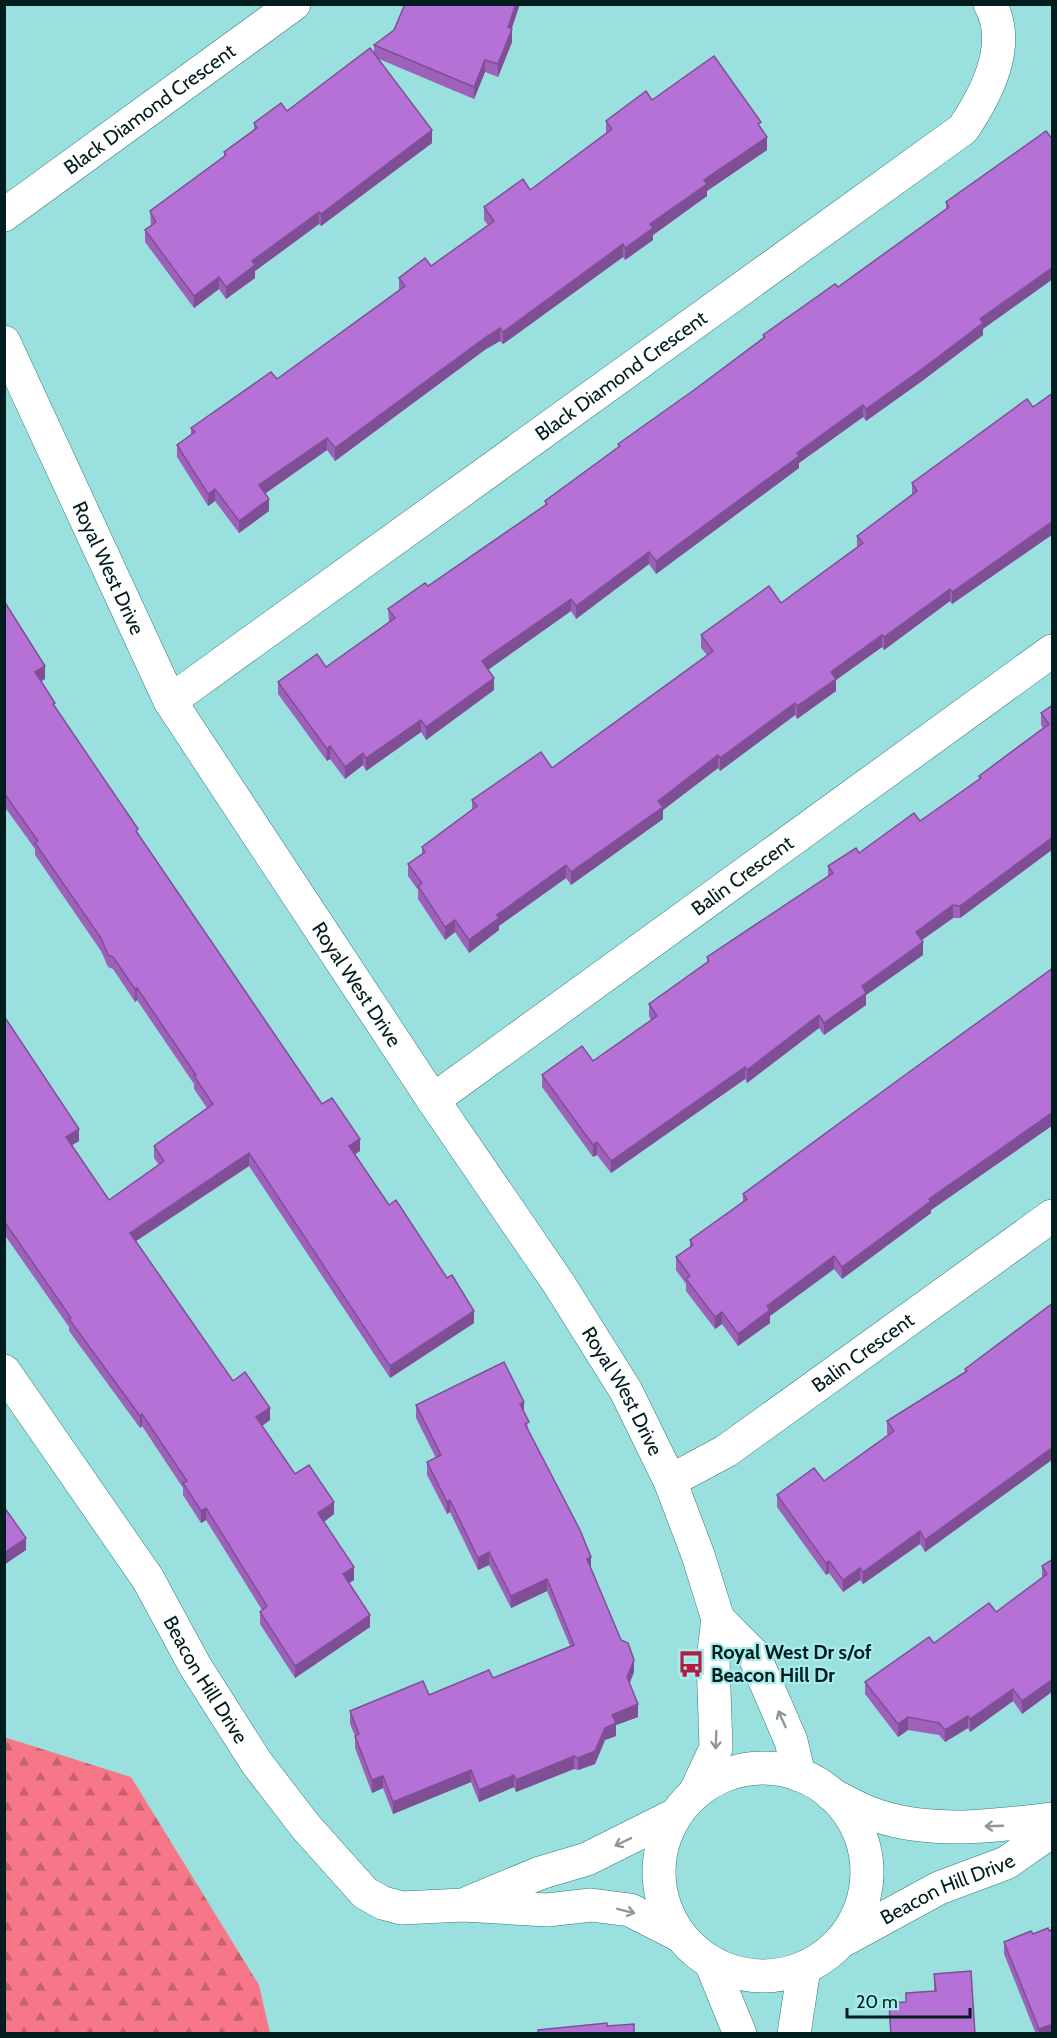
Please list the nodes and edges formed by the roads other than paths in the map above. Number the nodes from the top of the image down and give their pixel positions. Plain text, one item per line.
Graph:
1 (294, 4) edge
2 (990, 4) edge
3 (4, 215) edge
4 (4, 342) edge
5 (1053, 651) edge
6 (170, 701) junction
7 (433, 1100) junction
8 (1053, 1216) edge
9 (4, 1371) edge
10 (670, 1481) junction
11 (718, 1619) junction
12 (799, 1775) junction
13 (832, 1795) junction
14 (685, 1804) junction
15 (1053, 1819) edge
16 (1053, 1831) edge
17 (463, 1905) junction
18 (679, 1935) junction
19 (840, 1942) junction
20 (711, 1963) junction
21 (804, 1968) junction
22 (740, 2034) edge
23 (794, 2034) edge

1 - 3 street, Black Diamond Crescent
2 - 6 street, Black Diamond Crescent
4 - 6 street, Royal West Drive
5 - 7 street, Balin Crescent
6 - 7 street, Royal West Drive
7 - 10 street, Royal West Drive
8 - 10 street, Balin Crescent
9 - 17 street, Beacon Hill Drive
10 - 11 street, Royal West Drive
12 -> 11 street, Royal West Drive
11 -> 14 street, Royal West Drive
12 - 13 street
12 - 14 street
15 -> 13 street, Beacon Hill Drive
13 - 19 street
14 -> 17 street, Beacon Hill Drive
14 - 18 street
16 - 19 street, Beacon Hill Drive
17 -> 18 street, Beacon Hill Drive
18 - 20 street
19 - 21 street
20 - 21 street
20 - 22 street
21 - 23 street

